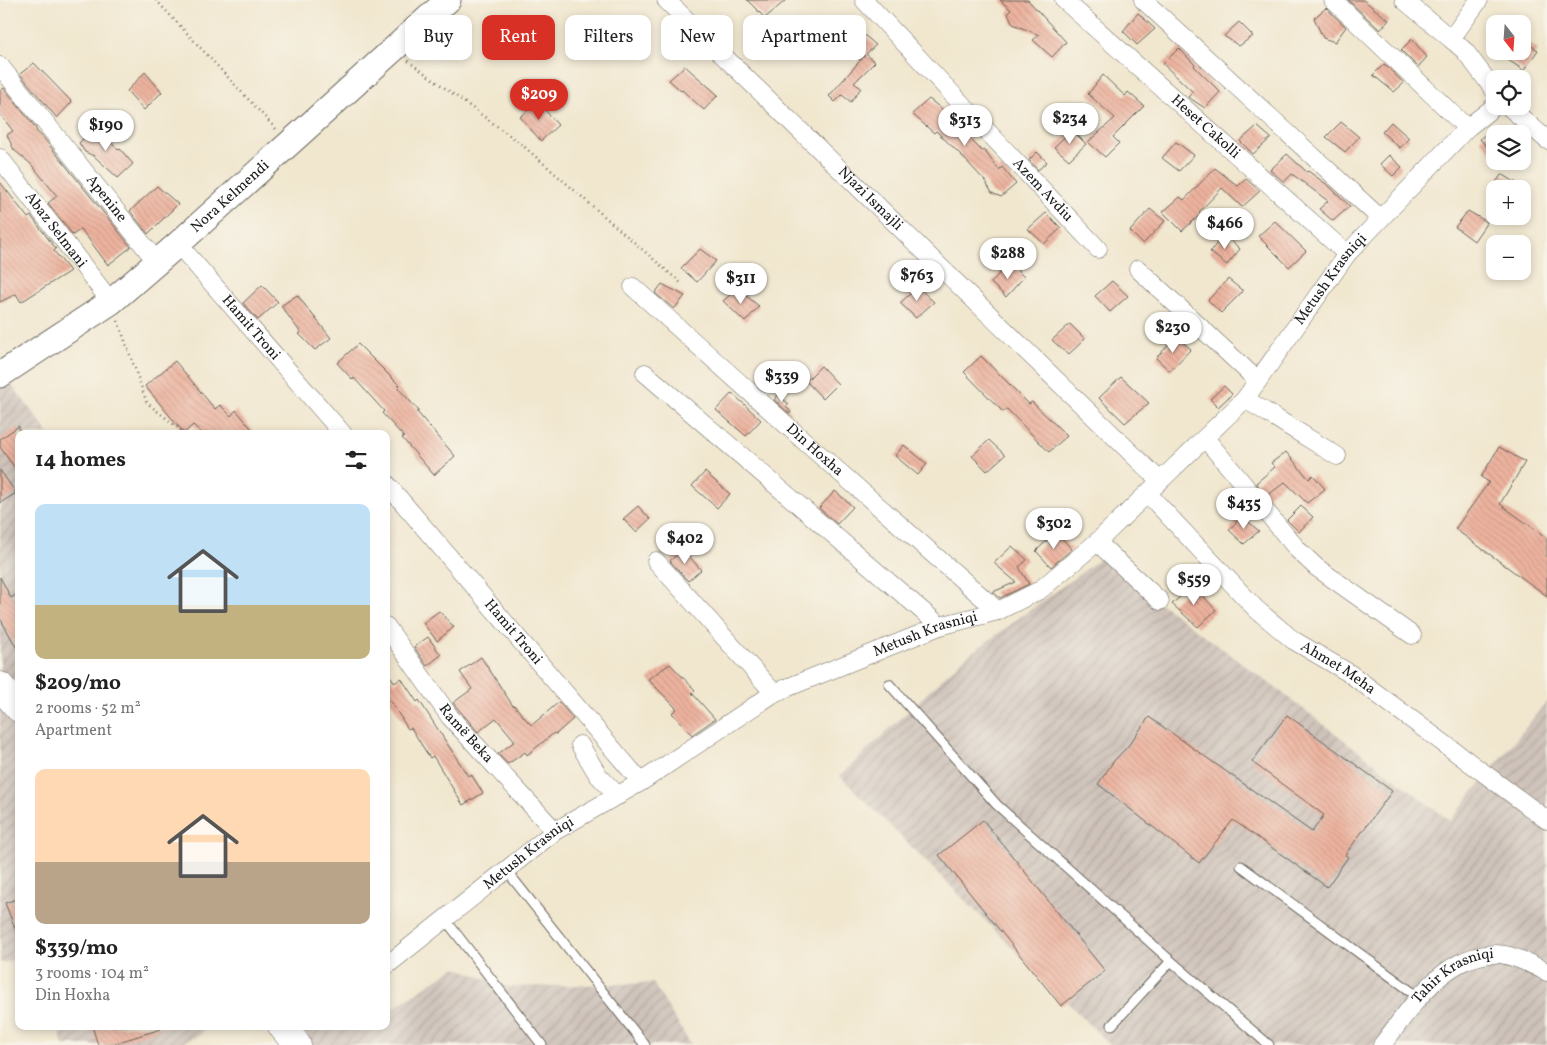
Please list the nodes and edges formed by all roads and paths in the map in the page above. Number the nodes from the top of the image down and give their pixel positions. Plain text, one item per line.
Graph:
1 (156, 0) edge
2 (448, 0) edge
3 (666, 0) edge
4 (864, 0) edge
5 (1064, 0) edge
6 (1144, 0) edge
7 (1333, 0) edge
8 (1404, 0) edge
9 (1479, 0) edge
10 (1451, 39) junction
11 (392, 50) junction
12 (0, 66) edge
13 (1486, 79) edge
14 (1486, 114) edge
15 (1518, 115) edge
16 (1467, 128) junction
17 (1547, 140) edge
18 (289, 144) junction
19 (0, 158) edge
20 (1380, 218) junction
21 (178, 244) junction
22 (1098, 249) dead end
23 (1347, 254) junction
24 (157, 262) junction
25 (1138, 268) dead end
26 (682, 284) dead end
27 (633, 288) dead end
28 (111, 302) junction
29 (645, 373) dead end
30 (0, 375) edge
31 (1258, 381) junction
32 (1245, 399) junction
33 (181, 430) edge
34 (340, 430) edge
35 (1204, 438) junction
36 (1337, 456) dead end
37 (1154, 488) junction
38 (390, 489) edge
39 (1097, 542) junction
40 (656, 560) dead end
41 (1160, 601) dead end
42 (998, 611) junction
43 (940, 626) junction
44 (390, 632) edge
45 (1412, 635) dead end
46 (889, 684) dead end
47 (0, 686) edge
48 (774, 693) junction
49 (15, 703) edge
50 (580, 746) dead end
51 (641, 782) junction
52 (618, 796) junction
53 (1547, 820) edge
54 (555, 831) junction
55 (1241, 866) dead end
56 (506, 870) junction
57 (445, 919) junction
58 (1171, 961) junction
59 (390, 963) edge
60 (1547, 972) edge
61 (1420, 998) junction
62 (1112, 1025) dead end
63 (285, 1030) edge
64 (297, 1045) edge
65 (542, 1045) edge
66 (646, 1045) edge
67 (1269, 1045) edge
68 (1382, 1045) edge

1 - 18 path
2 - 11 street, Nora Kelmendi
3 - 37 street, Njazi Ismajli
4 - 22 street, Azem Avdiu
5 - 23 street, Heset Cakolli
6 - 20 street
7 - 16 street
8 - 10 street
9 - 10 street
10 - 13 street
11 - 18 street, Nora Kelmendi
11 - 26 path
12 - 24 street, Apenine
14 - 16 street, Metush Krasniqi
15 - 17 street
16 - 20 street, Metush Krasniqi
18 - 21 street, Nora Kelmendi
19 - 28 street, Abaz Selmani
20 - 23 street, Metush Krasniqi
21 - 24 street, Nora Kelmendi
21 - 34 street, Hamit Troni
23 - 31 street, Metush Krasniqi
24 - 28 street, Nora Kelmendi
25 - 31 street
27 - 42 street, Din Hoxha
28 - 30 street, Nora Kelmendi
28 - 33 path
29 - 43 street
31 - 32 street, Metush Krasniqi
32 - 35 street, Metush Krasniqi
32 - 36 street
35 - 37 street, Metush Krasniqi
35 - 45 street
37 - 39 street, Metush Krasniqi
37 - 53 street, Ahmet Meha
38 - 51 street, Hamit Troni
39 - 41 street
39 - 42 street, Metush Krasniqi
40 - 48 street
42 - 43 street, Metush Krasniqi
43 - 48 street, Metush Krasniqi
44 - 54 street, Ramë Beka
46 - 58 lane
47 - 49 main road
48 - 51 street, Metush Krasniqi
50 - 52 street
51 - 52 street, Metush Krasniqi
52 - 54 street, Metush Krasniqi
54 - 56 street, Metush Krasniqi
55 - 61 lane
56 - 57 street, Metush Krasniqi
56 - 66 lane
57 - 59 street, Metush Krasniqi
57 - 65 lane
58 - 62 lane
58 - 67 lane
60 - 61 street, Tahir Krasniqi
61 - 68 street, Tahir Krasniqi
63 - 64 main road

